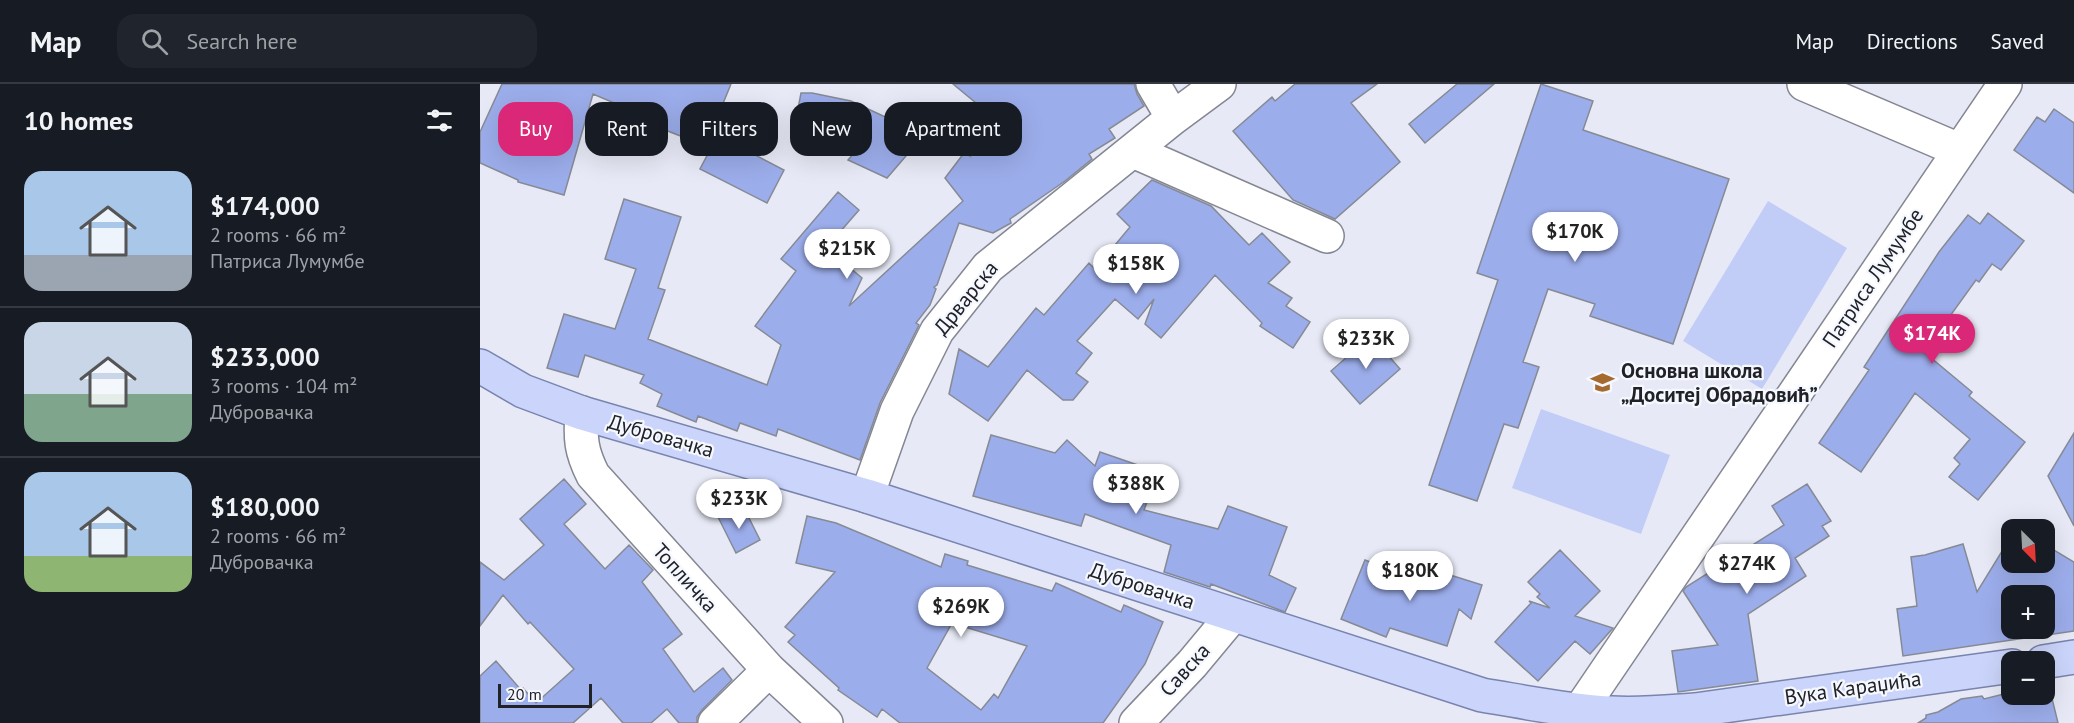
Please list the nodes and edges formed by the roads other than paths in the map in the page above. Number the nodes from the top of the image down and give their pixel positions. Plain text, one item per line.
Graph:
1 (1153, 84) edge
2 (1219, 84) edge
3 (1804, 84) edge
4 (2005, 84) edge
5 (1173, 118) junction
6 (1959, 150) junction
7 (1133, 151) junction
8 (1327, 236) dead end
9 (480, 366) edge
10 (582, 413) junction
11 (867, 496) junction
12 (1232, 616) junction
13 (2074, 657) edge
14 (2055, 660) edge
15 (2001, 668) edge
16 (770, 670) junction
17 (1580, 711) junction
18 (1697, 717) edge
19 (715, 723) edge
20 (826, 723) edge
21 (1136, 723) edge

1 - 5 street
2 - 5 street, Дрварска
3 - 6 street
4 - 6 street, Патриса Лумумбе
5 - 7 street, Дрварска
6 - 17 street, Патриса Лумумбе
7 - 8 street
7 - 11 street, Дрварска
9 - 10 main road, Дубровачка
10 - 11 main road, Дубровачка
10 - 16 street, Топличка
11 - 12 main road, Дубровачка
12 - 17 main road, Дубровачка
12 - 21 street, Савска
13 - 14 main road
15 - 18 main road, Вука Караџића
16 - 19 street
16 - 20 street, Топличка
17 - 18 main road, Дубровачка

